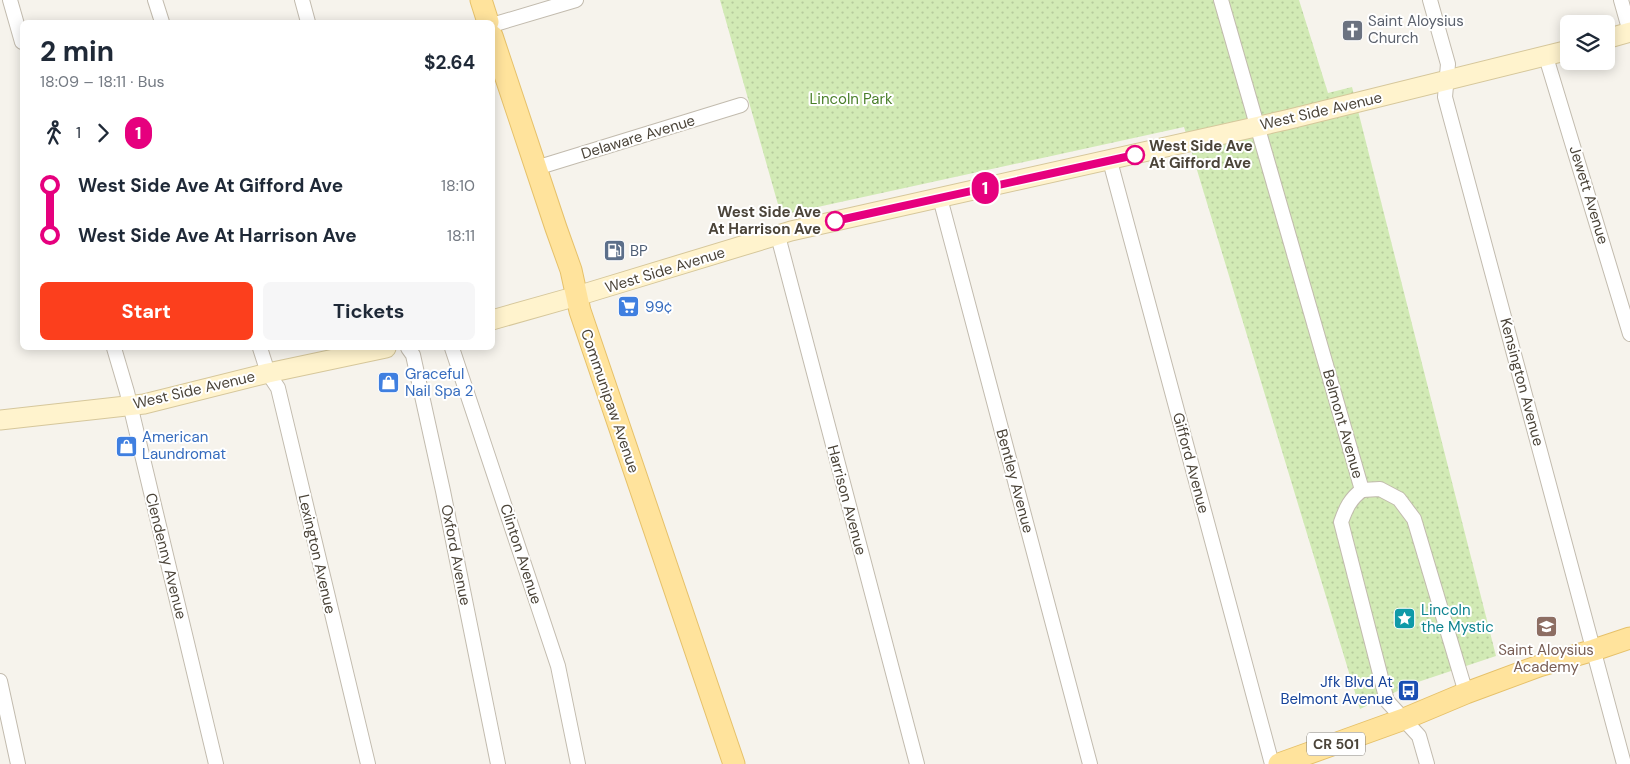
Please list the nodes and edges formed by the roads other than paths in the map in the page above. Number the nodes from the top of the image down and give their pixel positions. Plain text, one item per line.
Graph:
1 (10, 0) edge
2 (155, 0) edge
3 (302, 0) edge
4 (480, 0) edge
5 (576, 0) edge
6 (1221, 0) edge
7 (1430, 0) edge
8 (1621, 0) edge
9 (161, 20) edge
10 (307, 20) edge
11 (487, 20) edge
12 (495, 24) edge
13 (1630, 32) edge
14 (20, 35) edge
15 (1615, 36) edge
16 (495, 45) edge
17 (1560, 53) edge
18 (1546, 57) junction
19 (1447, 81) junction
20 (741, 105) dead end
21 (1258, 126) junction
22 (1110, 161) junction
23 (536, 168) junction
24 (940, 198) junction
25 (778, 236) junction
26 (577, 296) junction
27 (495, 319) edge
28 (1630, 334) edge
29 (115, 350) edge
30 (261, 350) edge
31 (377, 350) edge
32 (409, 350) edge
33 (453, 350) edge
34 (268, 373) junction
35 (129, 405) junction
36 (0, 420) edge
37 (1362, 490) junction
38 (1630, 638) edge
39 (1594, 650) junction
40 (0, 680) edge
41 (1466, 693) junction
42 (1404, 719) junction
43 (18, 764) edge
44 (216, 764) edge
45 (368, 764) edge
46 (498, 764) edge
47 (578, 764) edge
48 (734, 764) edge
49 (917, 764) edge
50 (1090, 764) edge
51 (1272, 764) edge
52 (1278, 764) edge
53 (1427, 764) edge
54 (1624, 764) edge

1 - 14 street
2 - 9 street
3 - 10 street
4 - 11 main road
5 - 12 street
6 - 21 street
7 - 19 street, Kensington Avenue
8 - 13 street
13 - 15 main road
16 - 23 main road, Communipaw Avenue
17 - 18 main road, West Side Avenue
18 - 19 main road, West Side Avenue
18 - 28 street, Jewett Avenue
19 - 21 main road, West Side Avenue
19 - 39 street, Kensington Avenue
20 - 23 street, Delaware Avenue
21 - 22 main road, West Side Avenue
21 - 37 street, Belmont Avenue
22 - 24 main road, West Side Avenue
22 - 51 street, Gifford Avenue
23 - 26 main road, Communipaw Avenue
24 - 25 main road, West Side Avenue
24 - 50 street, Bentley Avenue
25 - 26 main road, West Side Avenue
25 - 49 street, Harrison Avenue
26 - 27 main road, West Side Avenue
26 - 48 main road, Communipaw Avenue
29 - 35 street, Clendenny Avenue
30 - 34 street, Lexington Avenue
31 - 34 main road, West Side Avenue
32 - 46 street, Oxford Avenue
33 - 47 street, Clinton Avenue
34 - 35 main road, West Side Avenue
34 - 45 street, Lexington Avenue
35 - 36 main road, West Side Avenue
35 - 44 street, Clendenny Avenue
37 - 41 street
37 - 42 street, Belmont Avenue
38 - 39 main road, CR 501
39 - 41 main road, CR 501
39 - 54 street, Kensington Avenue
40 - 43 street
41 - 42 main road, CR 501
42 - 52 main road, CR 501
42 - 53 street, Belmont Avenue

